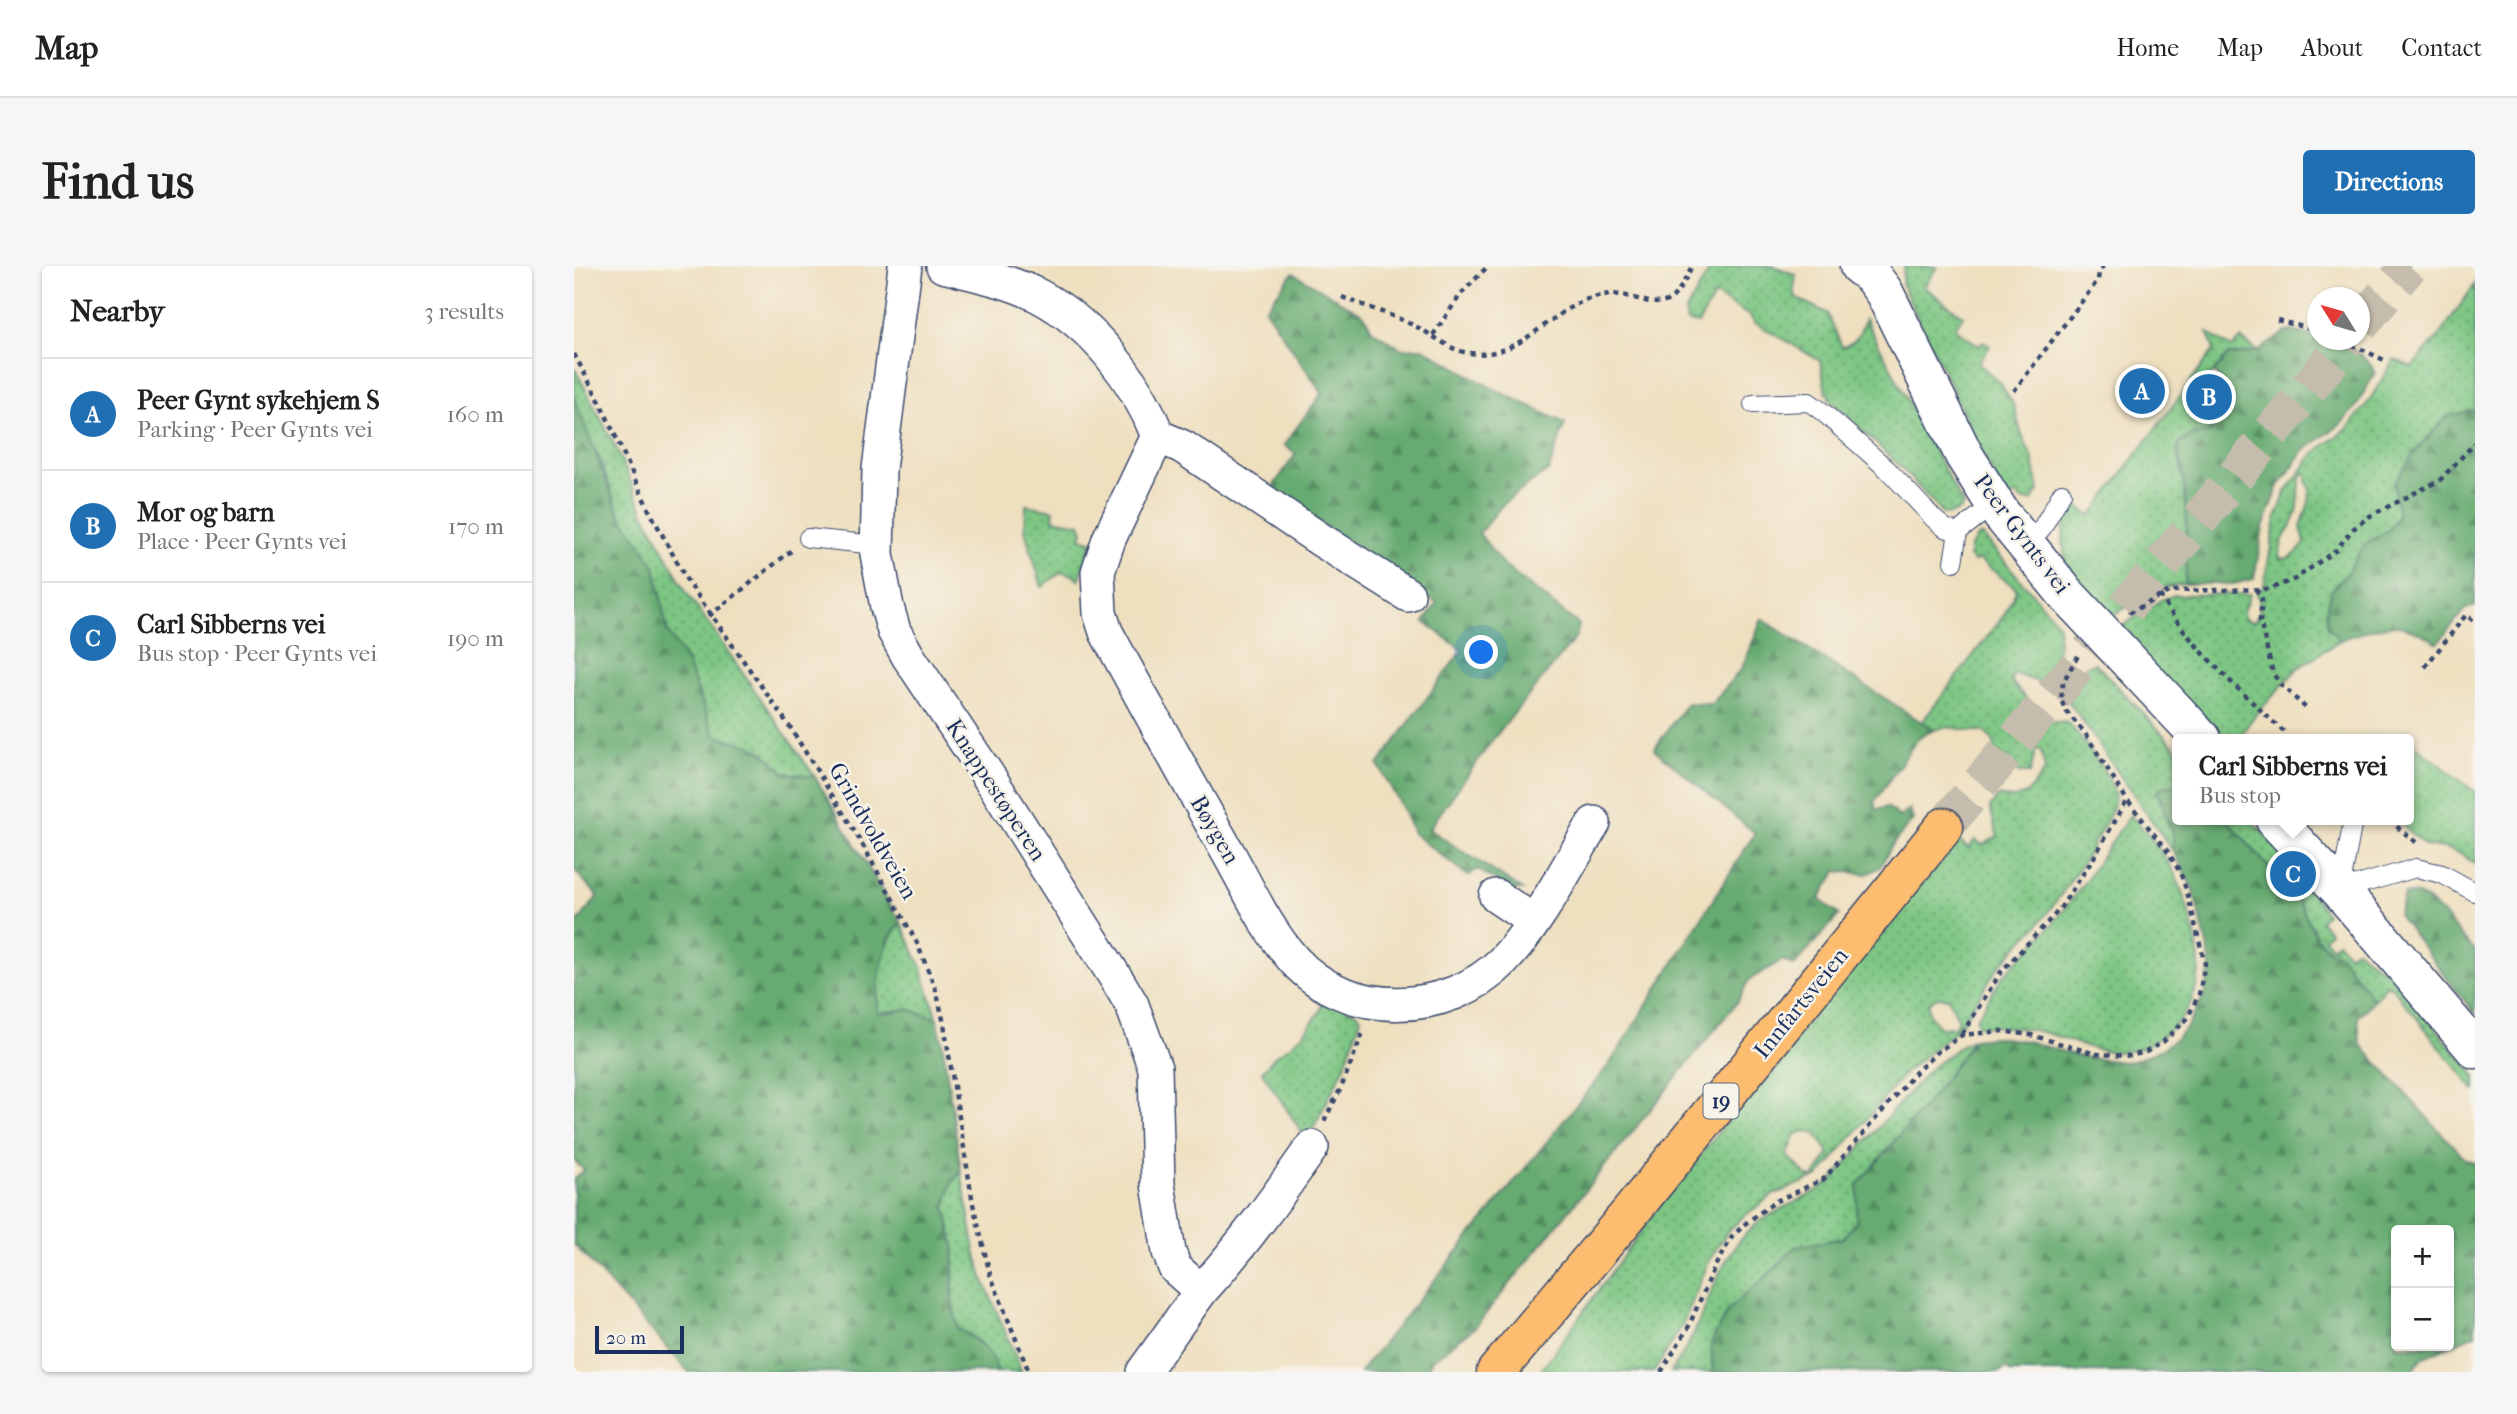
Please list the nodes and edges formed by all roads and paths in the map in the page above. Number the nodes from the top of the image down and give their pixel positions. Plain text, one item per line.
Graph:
1 (905, 266) edge
2 (943, 266) edge
3 (1488, 266) edge
4 (1692, 266) edge
5 (2103, 266) edge
6 (1870, 269) edge
7 (1342, 297) dead end
8 (2277, 320) dead end
9 (2307, 328) edge
10 (1433, 335) junction
11 (2363, 350) edge
12 (574, 354) edge
13 (2386, 361) dead end
14 (2014, 391) dead end
15 (1753, 404) dead end
16 (1158, 436) junction
17 (2475, 443) edge
18 (2063, 493) dead end
19 (1994, 504) junction
20 (1958, 533) junction
21 (808, 538) joint
22 (877, 545) junction
23 (2025, 546) junction
24 (1953, 562) dead end
25 (2256, 589) junction
26 (1408, 595) dead end
27 (2160, 595) junction
28 (709, 616) junction
29 (2475, 621) edge
30 (2103, 633) junction
31 (2425, 667) dead end
32 (2308, 710) dead end
33 (2197, 734) edge
34 (2286, 734) dead end
35 (2127, 800) junction
36 (1594, 823) dead end
37 (2280, 825) edge
38 (2352, 825) edge
39 (2395, 825) edge
40 (1944, 827) tunnel mouth
41 (2420, 847) dead end
42 (2340, 890) junction
43 (2475, 892) edge
44 (1496, 896) dead end
45 (1533, 921) junction
46 (1371, 1003) junction
47 (1962, 1035) junction
48 (2475, 1049) edge
49 (1312, 1147) joint
50 (1201, 1291) junction
51 (1029, 1372) edge
52 (1143, 1372) edge
53 (1496, 1372) edge
54 (1661, 1372) edge

1 - 22 street, Knappestøperen
2 - 16 street
3 - 10 path
4 - 10 path
5 - 14 path
6 - 19 street, Peer Gynts vei
7 - 10 path
8 - 9 path
11 - 13 path
12 - 28 path, Grindvoldveien
15 - 20 lane
16 - 26 street
16 - 46 street, Bøygen
17 - 25 path
18 - 23 lane
19 - 20 lane
19 - 23 street, Peer Gynts vei
20 - 24 lane
21 - 22 lane
21 - 28 path
22 - 50 street, Knappestøperen
23 - 30 street, Peer Gynts vei
25 - 27 path
25 - 32 path
27 - 30 path
27 - 34 path
28 - 51 path, Grindvoldveien
29 - 31 path
30 - 33 street, Peer Gynts vei
30 - 35 path
35 - 47 path
35 - 47 path
36 - 45 street, Bøygen
37 - 42 street
38 - 42 lane
39 - 41 path
40 - 53 highway, Innfartsveien / 19
42 - 43 lane
42 - 48 street
44 - 45 street
45 - 46 street, Bøygen
46 - 49 path
47 - 54 path
49 - 50 street
50 - 52 street

